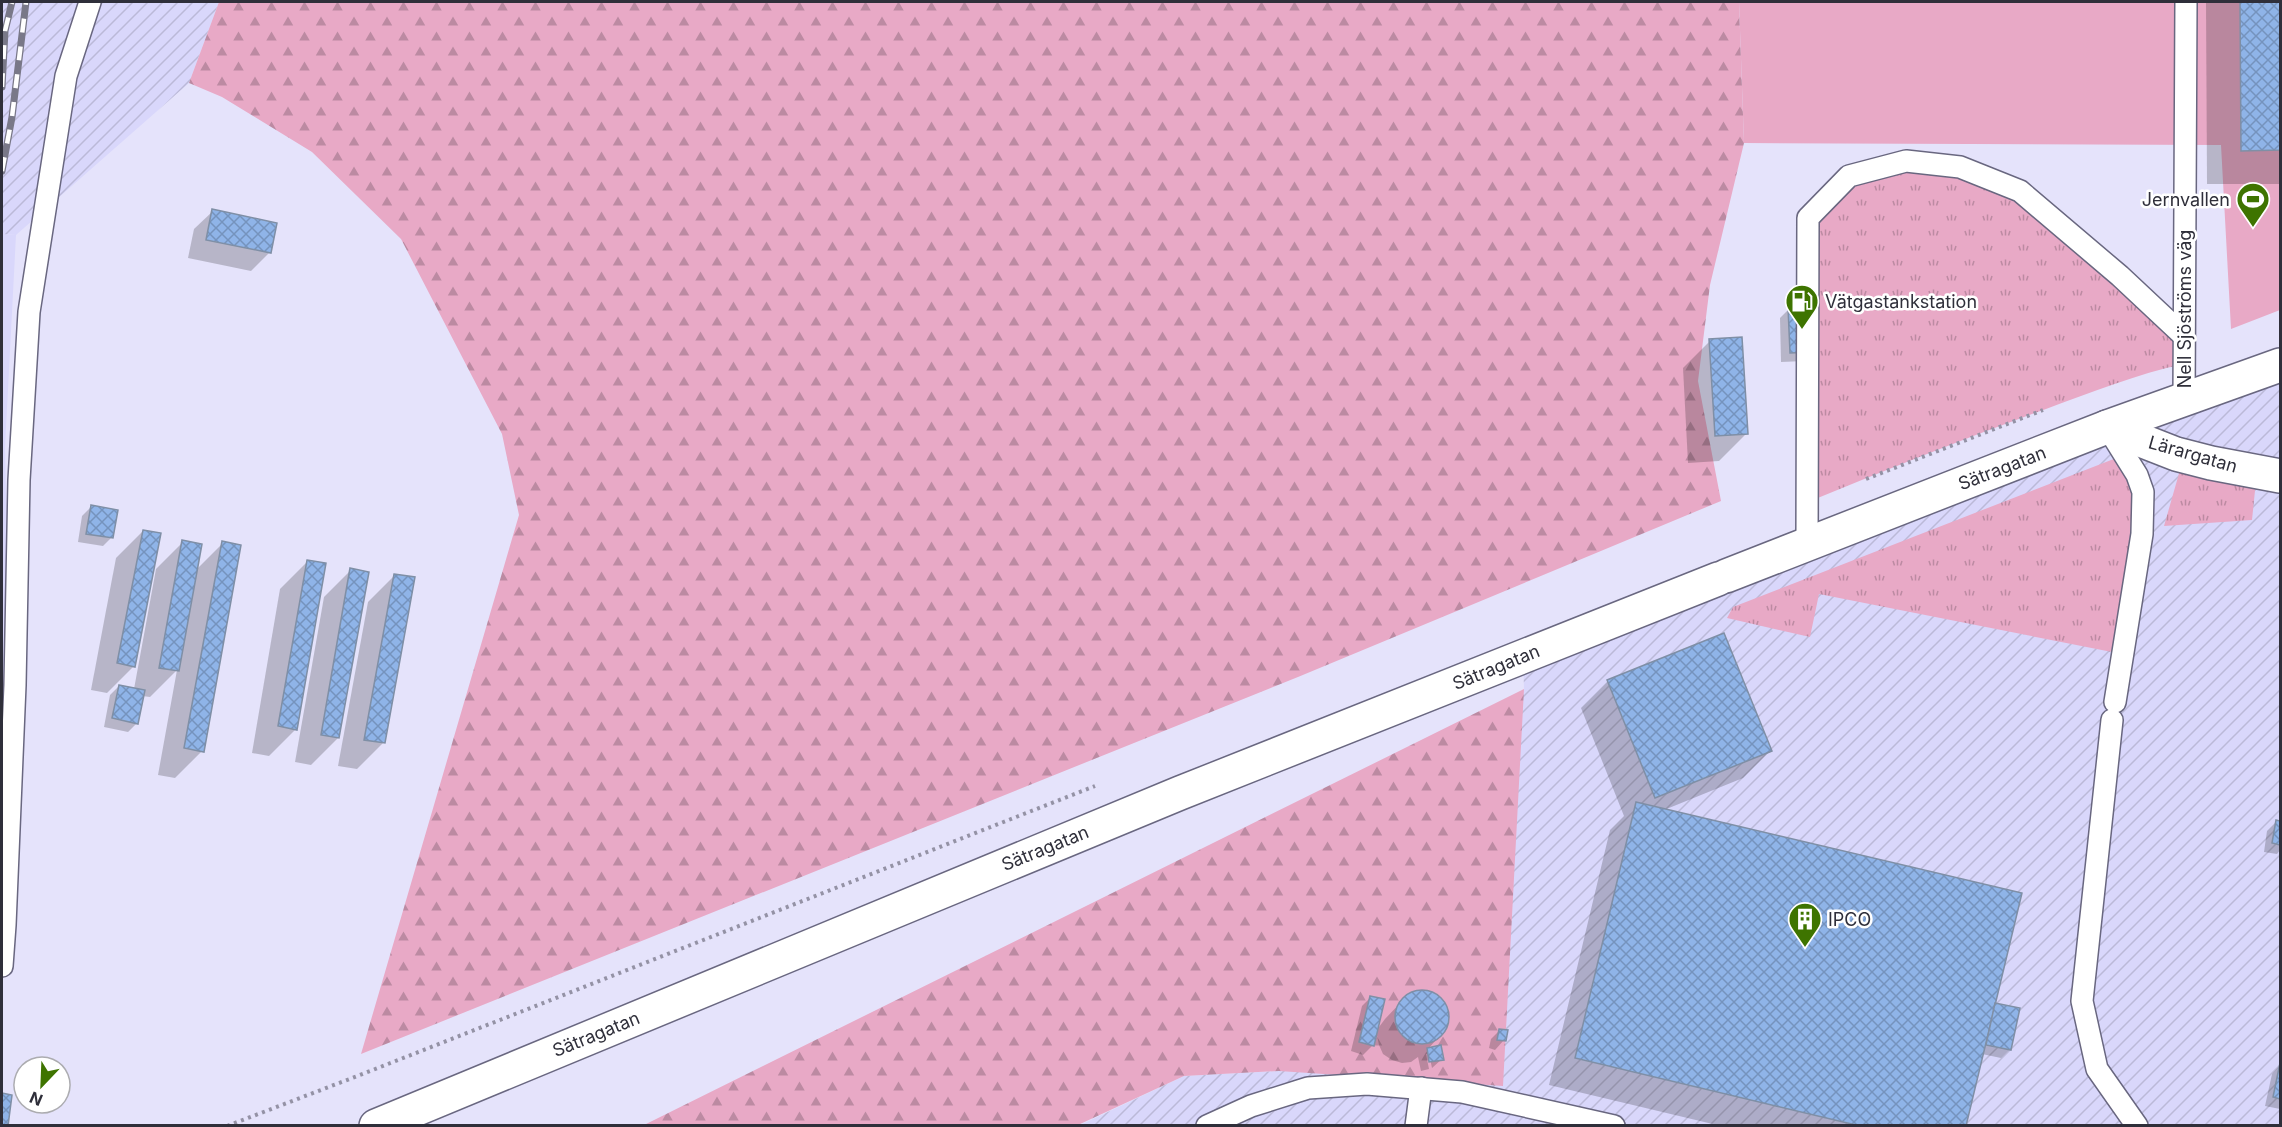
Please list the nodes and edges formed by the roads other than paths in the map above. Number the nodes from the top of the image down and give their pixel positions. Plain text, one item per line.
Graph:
1 (90, 2) edge
2 (2186, 2) edge
3 (2184, 336) junction
4 (2280, 365) edge
5 (2184, 400) junction
6 (2107, 427) junction
7 (2280, 476) edge
8 (1807, 543) junction
9 (3, 925) edge
10 (2, 966) edge
11 (1421, 1088) junction
12 (376, 1125) edge
13 (1208, 1125) edge
14 (1416, 1125) edge
15 (1614, 1125) edge
16 (2137, 1125) edge

1 - 9 lane
2 - 3 lane, Nell Sjöströms väg
3 - 5 lane, Nell Sjöströms väg
3 - 8 lane
4 - 5 street, Sätragatan
5 - 6 street, Sätragatan
6 - 7 street, Lärargatan
6 - 8 street, Sätragatan
6 - 16 lane
8 - 12 street, Sätragatan
9 - 10 lane
11 - 13 lane
11 - 14 lane
11 - 15 lane

